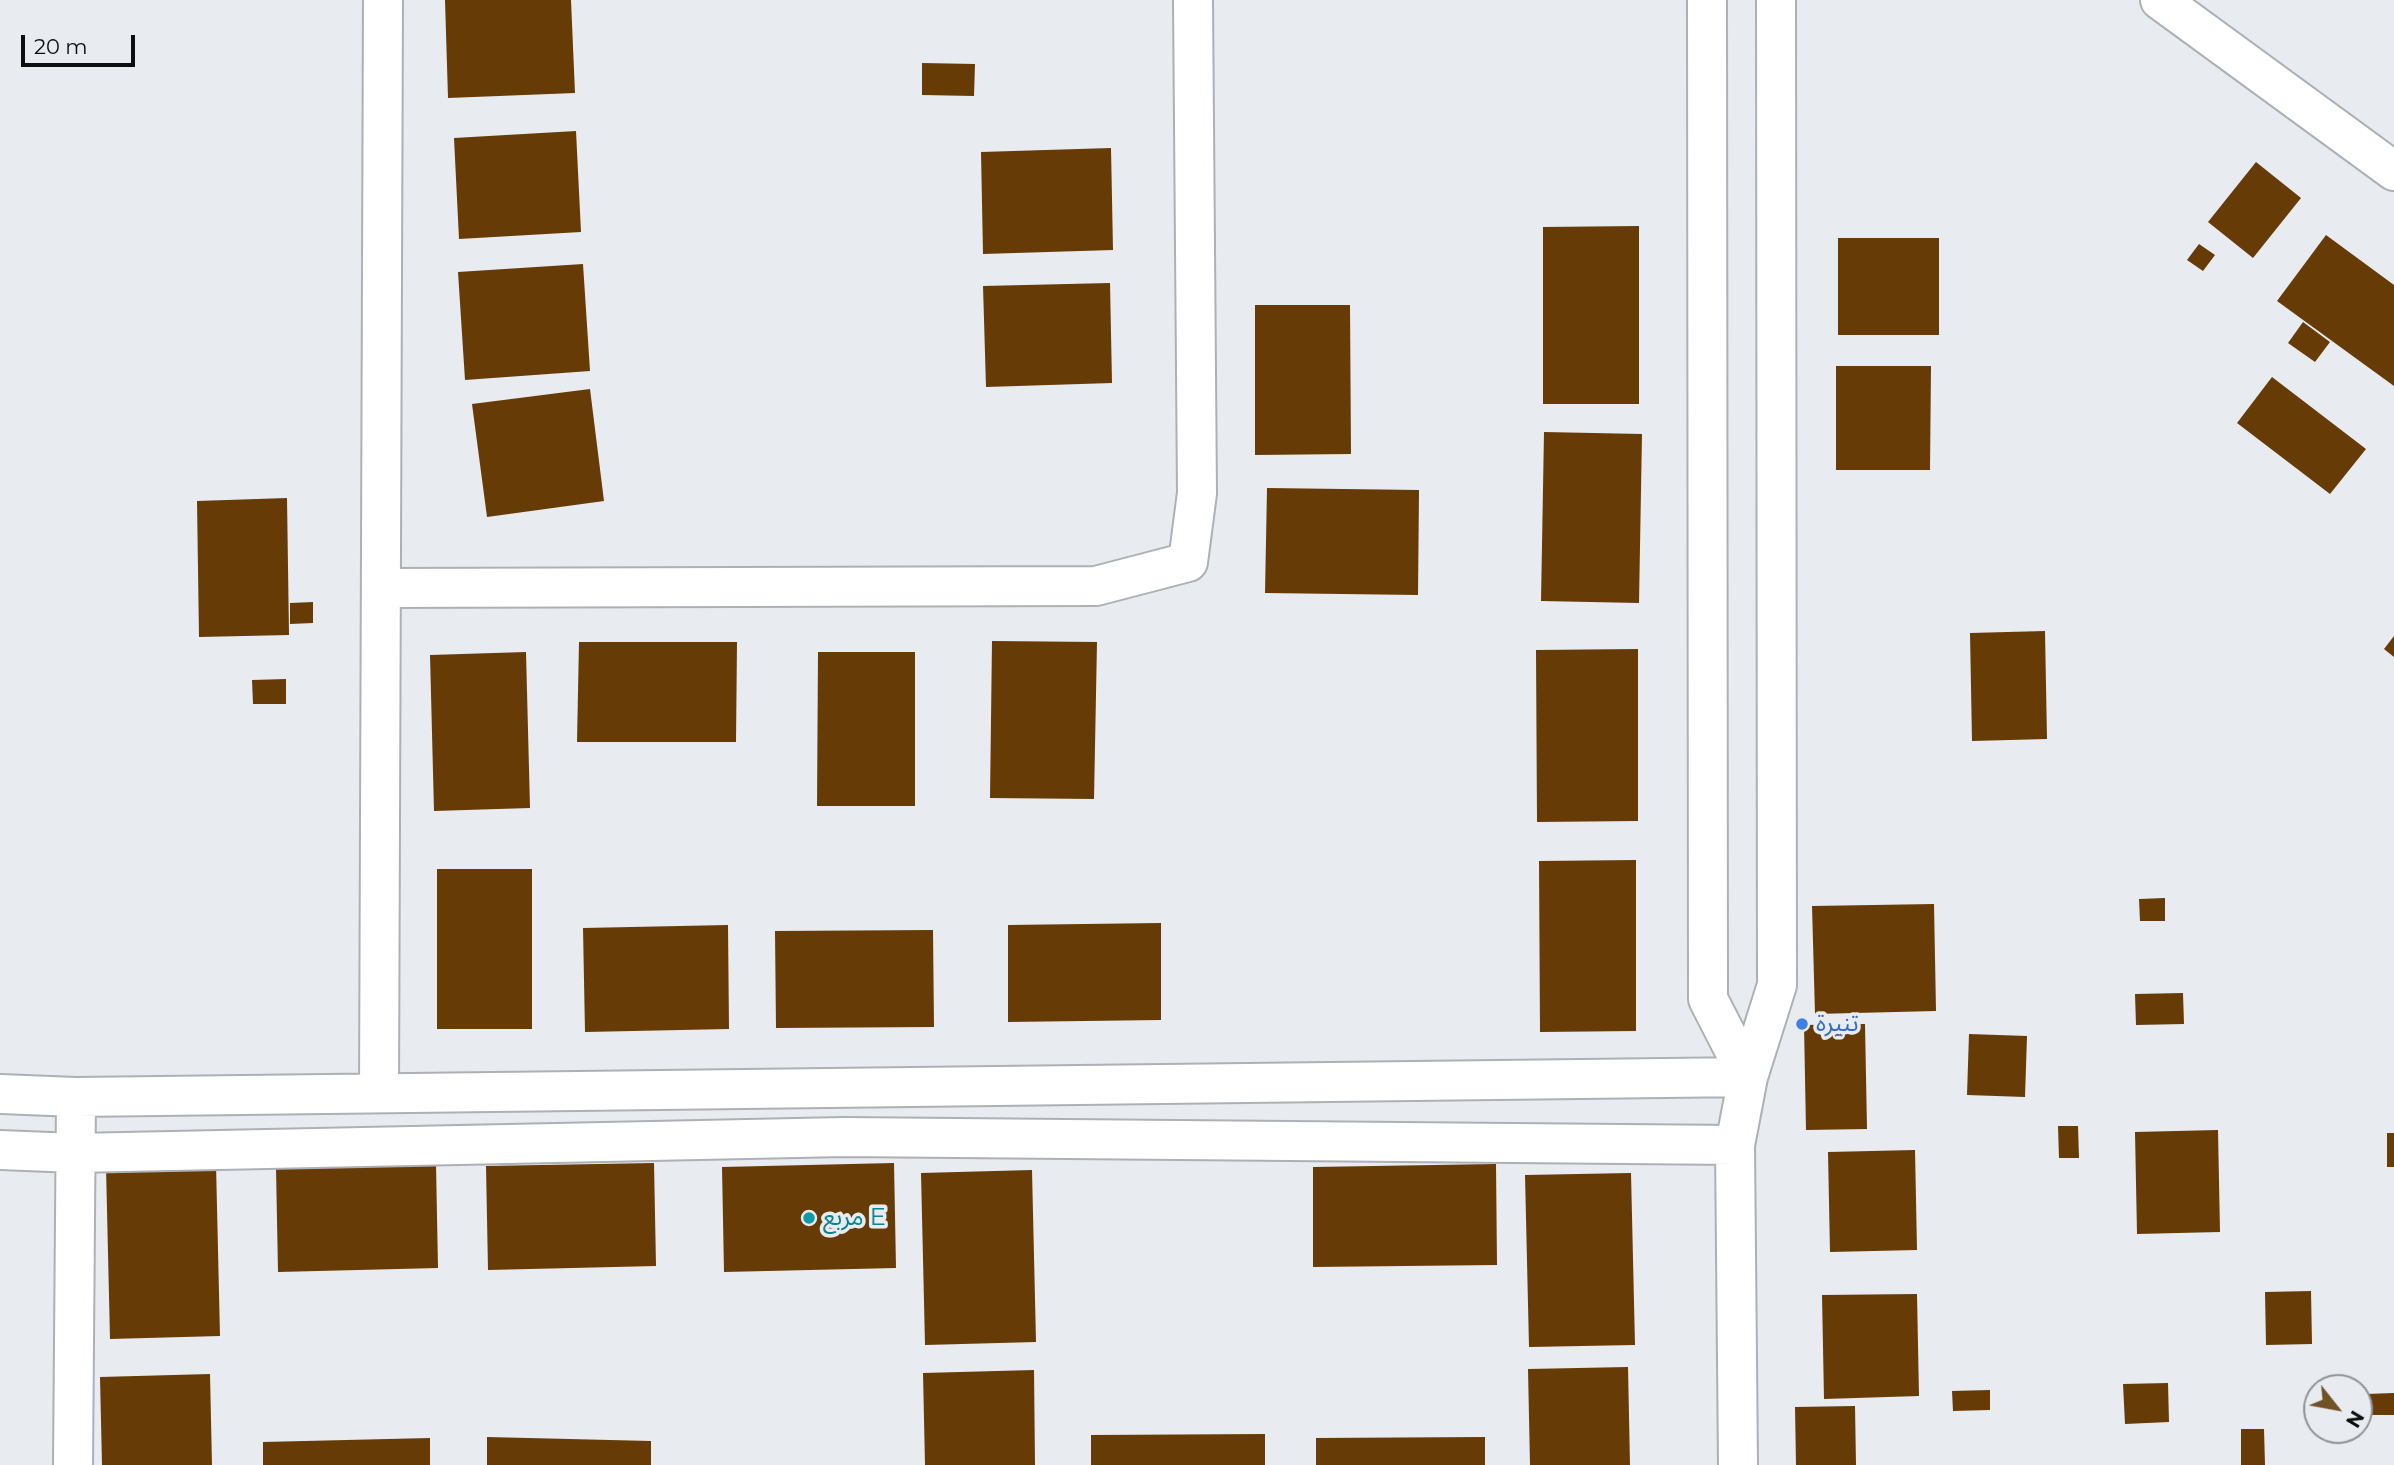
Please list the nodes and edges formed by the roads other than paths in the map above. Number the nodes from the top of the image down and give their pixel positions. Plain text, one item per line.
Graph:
1 (383, 0) edge
2 (1193, 0) edge
3 (1707, 0) edge
4 (1776, 0) edge
5 (2160, 0) edge
6 (2394, 171) edge
7 (381, 588) junction
8 (1748, 1077) junction
9 (379, 1093) junction
10 (0, 1094) edge
11 (76, 1097) junction
12 (1735, 1145) junction
13 (0, 1150) edge
14 (75, 1153) junction
15 (73, 1465) edge
16 (1738, 1465) edge

1 - 7 street
2 - 7 street
3 - 8 street
4 - 8 street
5 - 6 street
7 - 9 street
8 - 9 street
8 - 12 street
9 - 11 street
10 - 11 street
11 - 14 street
12 - 14 street
12 - 16 street
13 - 14 street
14 - 15 street

